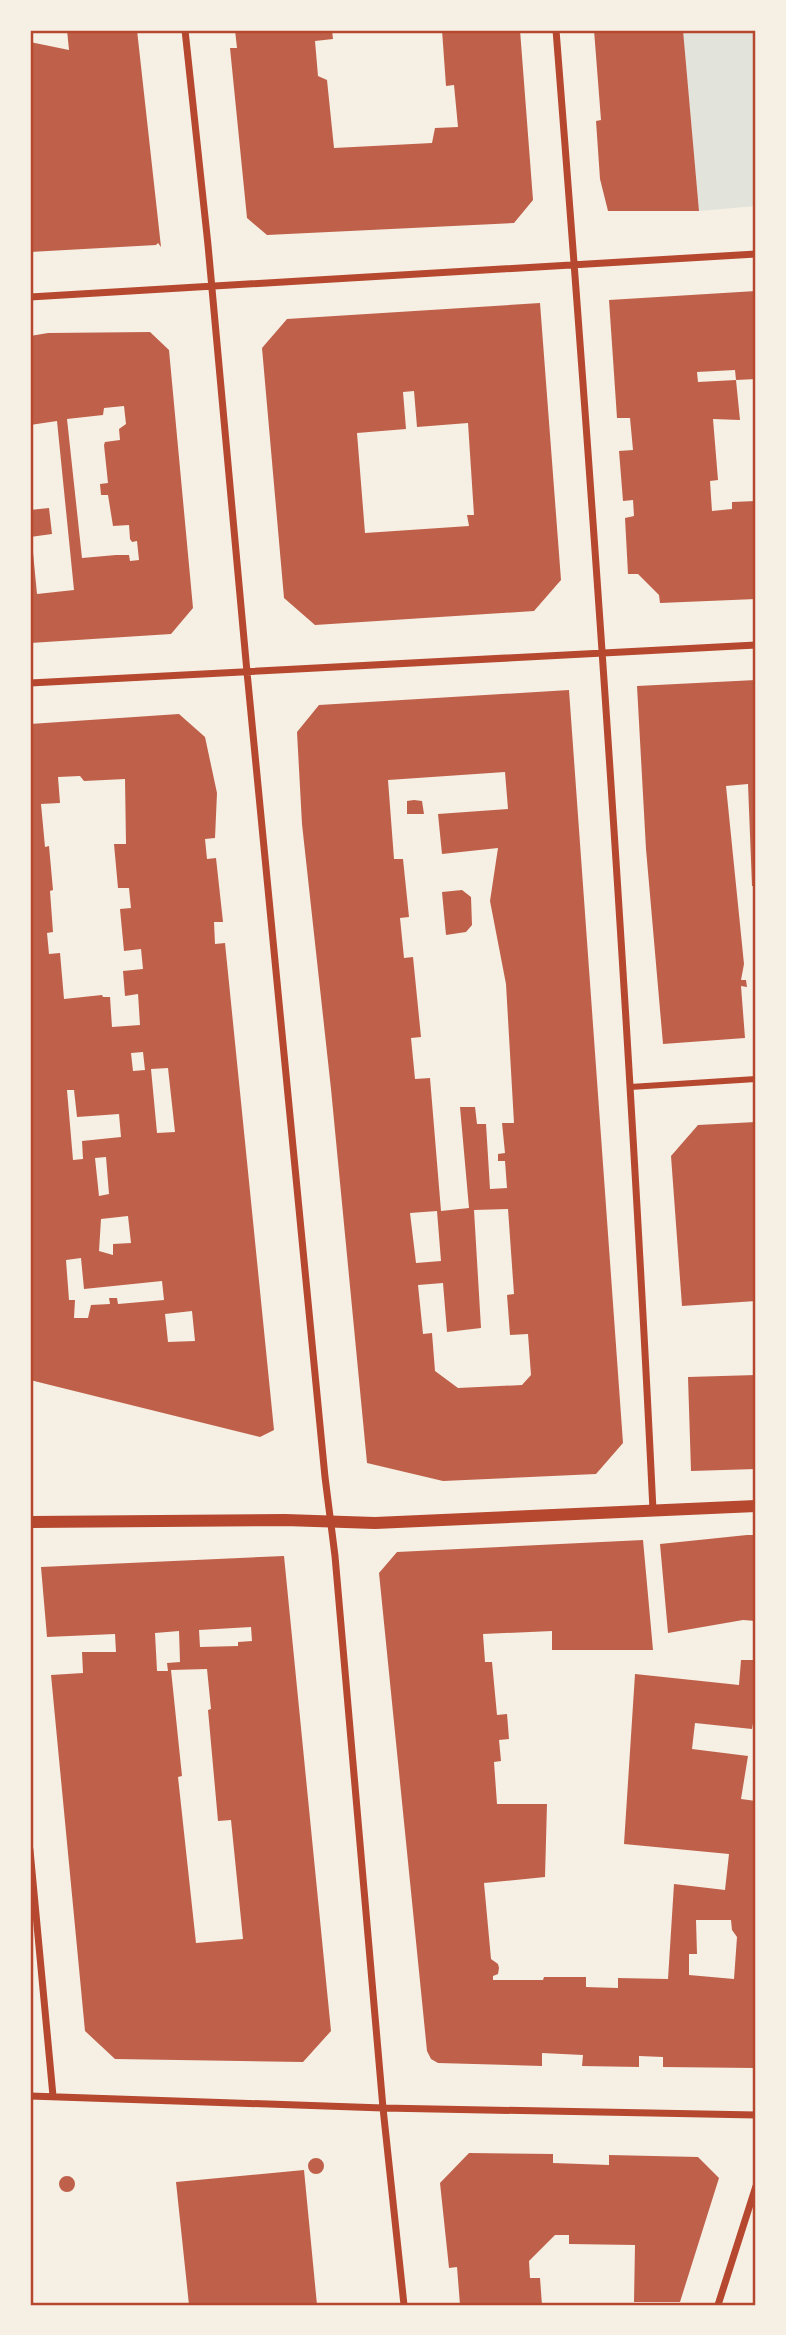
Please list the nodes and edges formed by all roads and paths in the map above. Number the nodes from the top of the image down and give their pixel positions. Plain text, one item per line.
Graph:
1 (185, 30) edge
2 (556, 30) edge
3 (756, 254) edge
4 (574, 264) junction
5 (212, 286) junction
6 (30, 297) edge
7 (756, 645) edge
8 (602, 653) junction
9 (247, 671) junction
10 (30, 683) edge
11 (756, 1079) edge
12 (631, 1087) junction
13 (756, 1506) edge
14 (653, 1510) junction
15 (331, 1521) junction
16 (30, 1522) edge
17 (30, 1850) edge
18 (30, 2096) edge
19 (54, 2096) junction
20 (383, 2108) junction
21 (756, 2115) edge
22 (756, 2186) edge
23 (404, 2305) edge
24 (718, 2305) edge

1 - 5 street
2 - 4 street
3 - 4 street
4 - 5 street
4 - 8 street
5 - 6 street
5 - 9 street
7 - 8 street
8 - 9 street
8 - 12 street
9 - 10 street
9 - 15 street
11 - 12 street
12 - 14 street
13 - 14 street
14 - 15 street
15 - 16 street
15 - 20 street
17 - 19 street
18 - 19 street
19 - 20 street
20 - 21 street
20 - 23 street
22 - 24 street

